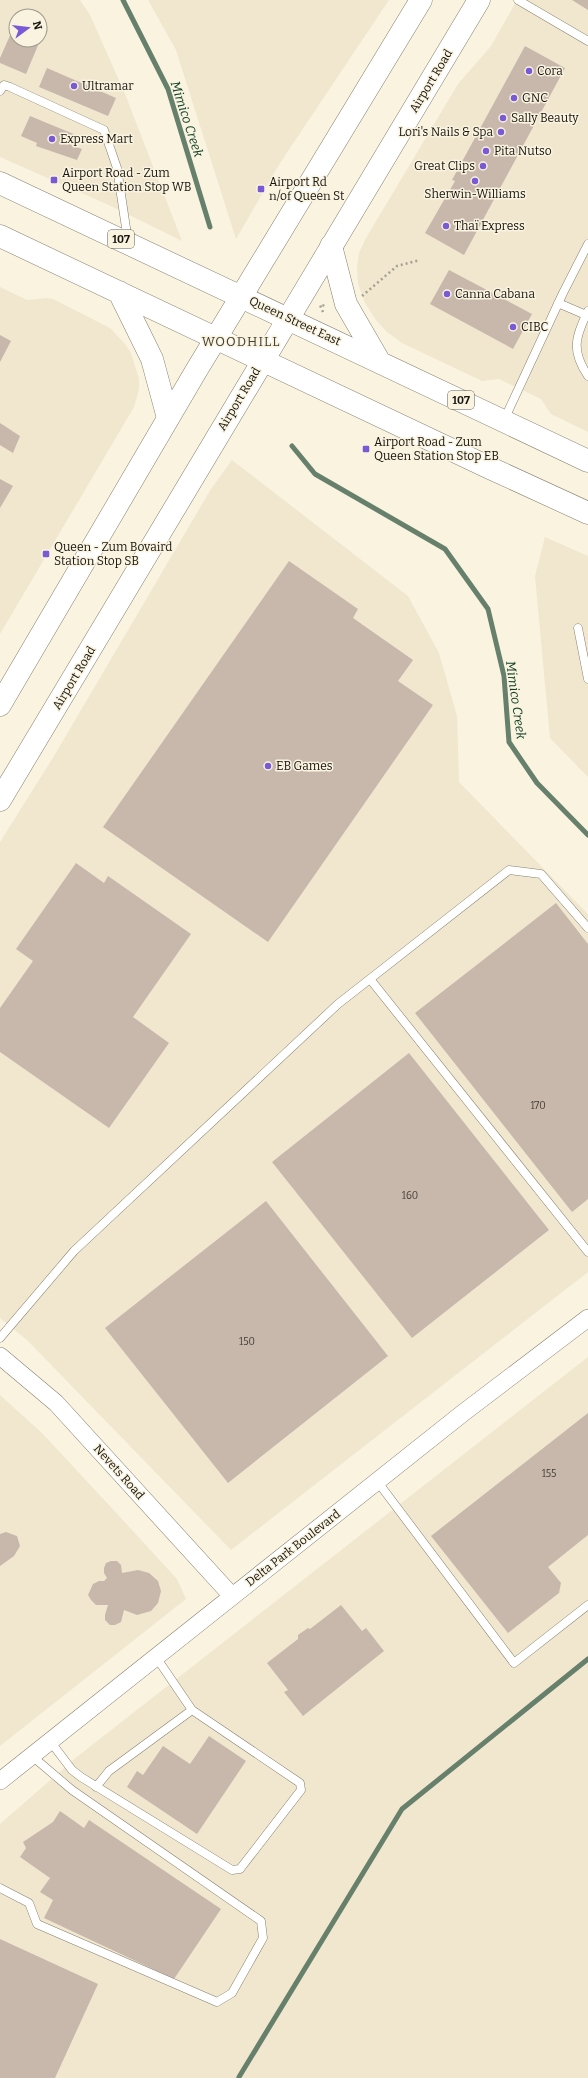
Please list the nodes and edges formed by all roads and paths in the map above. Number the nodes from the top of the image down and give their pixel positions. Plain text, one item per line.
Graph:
1 (421, 0) edge
2 (479, 0) edge
3 (518, 0) edge
4 (588, 41) edge
5 (0, 91) edge
6 (0, 183) edge
7 (0, 236) edge
8 (128, 243) junction
9 (588, 244) edge
10 (331, 246) junction
11 (420, 260) dead end
12 (119, 292) junction
13 (241, 296) junction
14 (358, 299) dead end
15 (558, 303) junction
16 (587, 313) edge
17 (288, 317) junction
18 (216, 338) junction
19 (262, 360) junction
20 (379, 361) junction
21 (588, 376) edge
22 (168, 418) junction
23 (504, 420) junction
24 (588, 461) edge
25 (588, 513) edge
26 (578, 628) dead end
27 (588, 680) edge
28 (0, 705) edge
29 (0, 800) edge
30 (588, 928) edge
31 (370, 979) junction
32 (588, 1252) edge
33 (588, 1318) edge
34 (0, 1338) edge
35 (0, 1356) edge
36 (377, 1481) junction
37 (232, 1596) junction
38 (588, 1606) edge
39 (156, 1657) junction
40 (192, 1710) junction
41 (50, 1741) junction
42 (32, 1756) junction
43 (0, 1781) edge
44 (96, 1787) junction
45 (0, 1888) edge

1 - 13 main road
2 - 10 main road, Airport Road
3 - 4 lane
5 - 8 lane
6 - 8 main road, Queen Street East / 107
7 - 12 main road
8 - 13 main road, Queen Street East / 107
9 - 15 lane
10 - 17 main road, Airport Road
10 - 20 main road
11 - 14 path
12 - 18 main road
12 - 22 main road
13 - 17 main road, Queen Street East / 107
13 - 18 main road
15 - 16 lane
15 - 23 lane
16 - 21 lane
17 - 19 main road, Airport Road
17 - 20 main road, Queen Street East / 107
18 - 19 main road
18 - 22 main road
19 - 25 main road
19 - 29 main road, Airport Road
20 - 23 main road, Queen Street East / 107
22 - 28 main road
23 - 24 main road, Queen Street East / 107
26 - 27 lane
30 - 31 lane
31 - 32 lane
31 - 34 lane
33 - 36 street, Delta Park Boulevard
35 - 37 street, Nevets Road
36 - 37 street, Delta Park Boulevard
36 - 38 lane
37 - 39 street, Delta Park Boulevard
39 - 40 lane
39 - 41 street, Delta Park Boulevard
40 - 44 lane
40 - 44 lane
41 - 42 street, Delta Park Boulevard
41 - 44 lane
42 - 43 street, Delta Park Boulevard
42 - 45 lane

